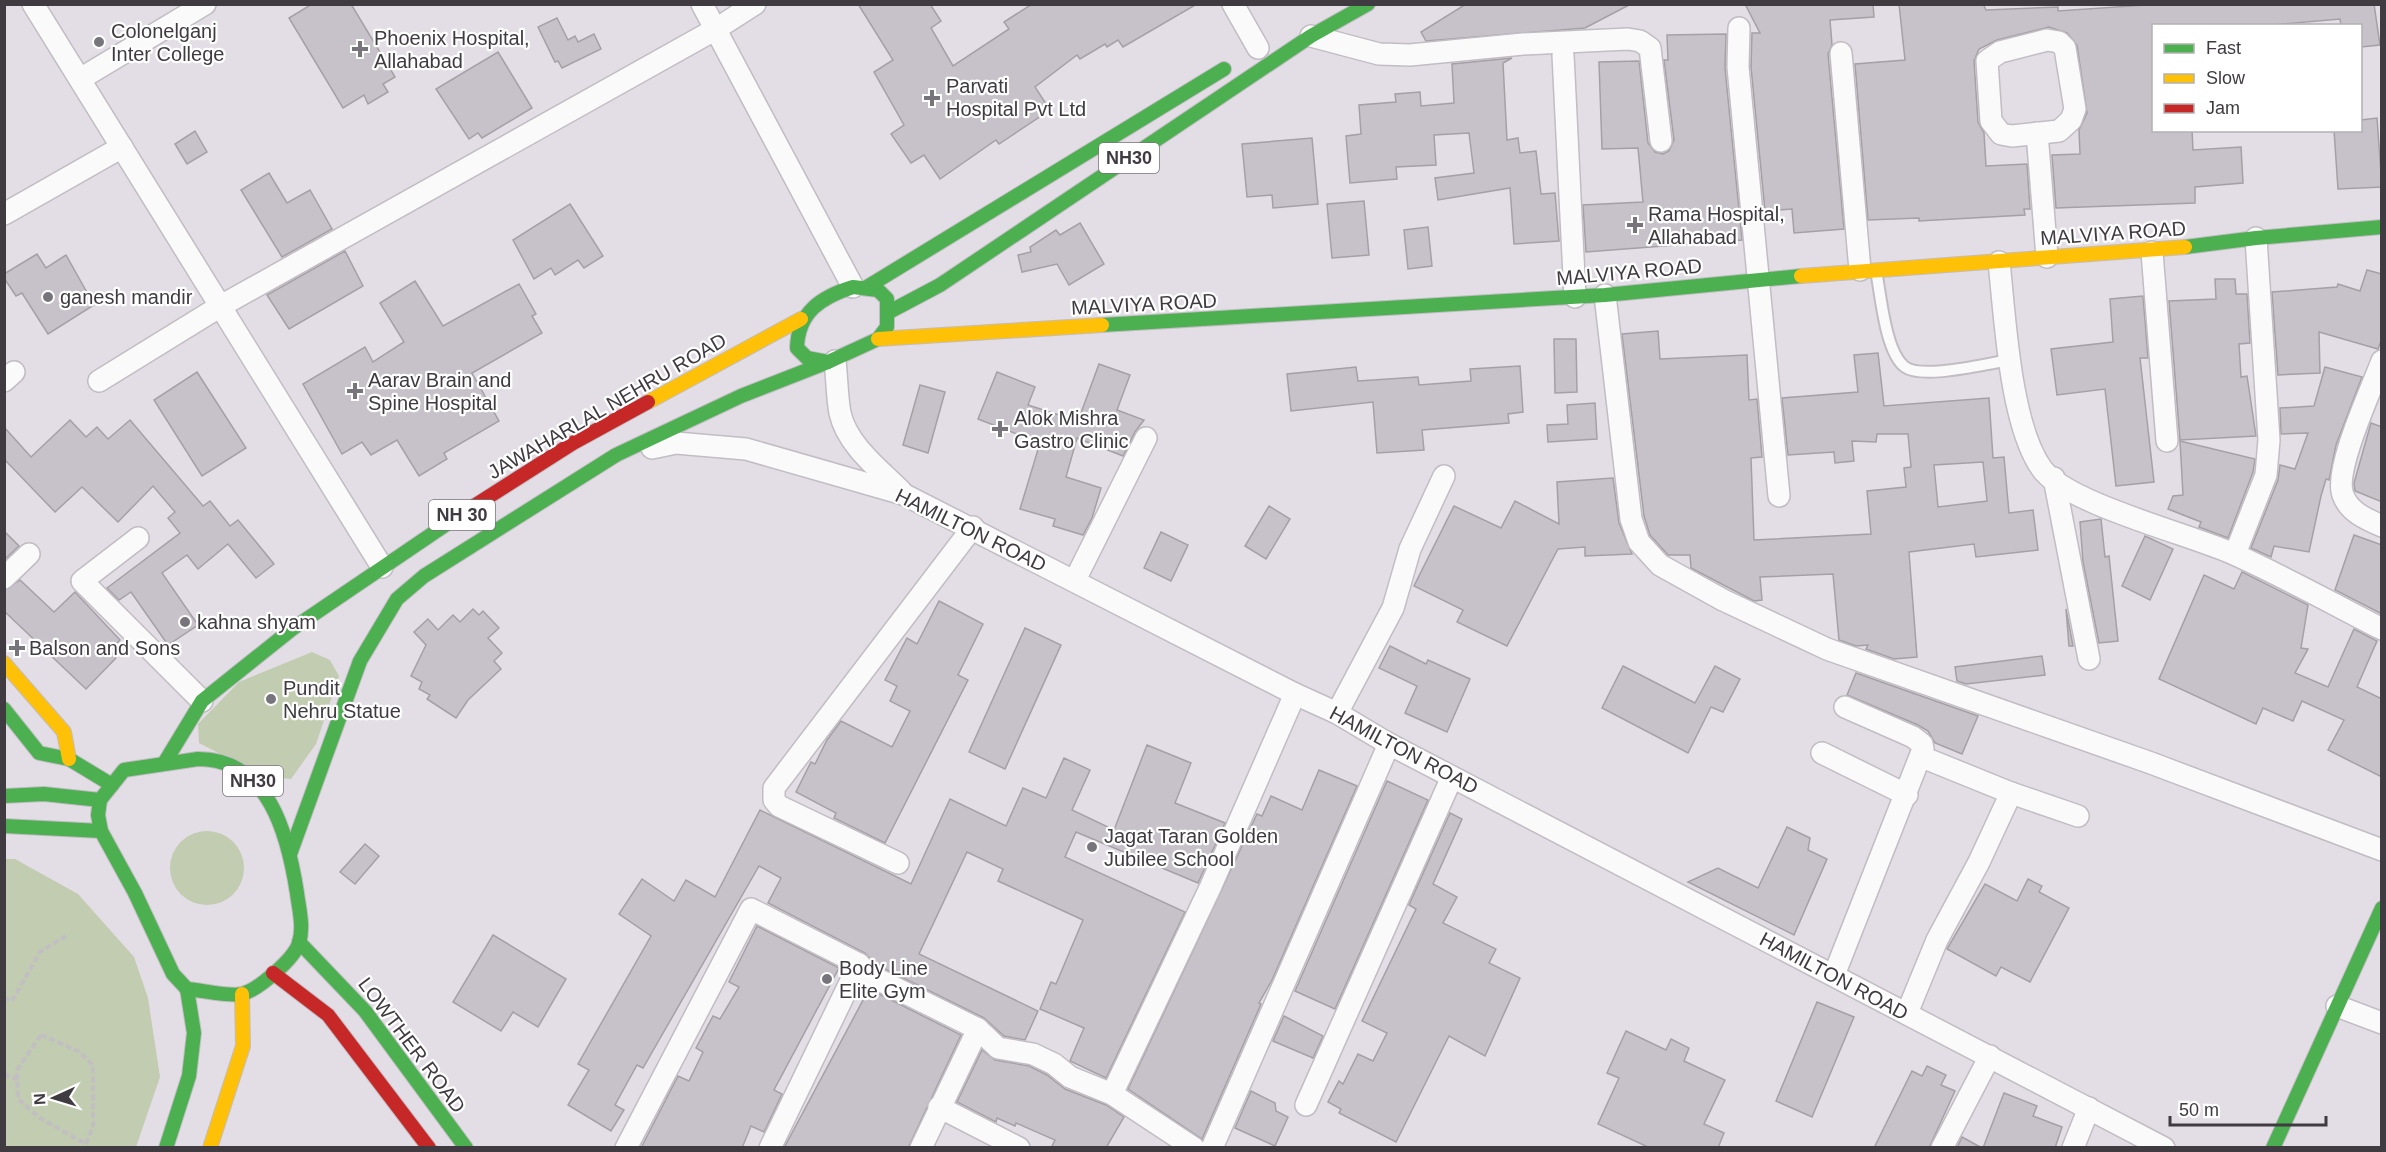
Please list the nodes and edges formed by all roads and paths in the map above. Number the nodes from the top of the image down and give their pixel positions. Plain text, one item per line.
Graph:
1 (33, 4) edge
2 (205, 4) edge
3 (702, 4) edge
4 (755, 4) edge
5 (1233, 4) edge
6 (1368, 4) edge
7 (1739, 28) dead end
8 (716, 29) junction
9 (1311, 36) junction
10 (1253, 51) joint
11 (1841, 53) dead end
12 (1563, 55) dead end
13 (80, 79) junction
14 (2037, 133) junction
15 (1661, 141) dead end
16 (122, 147) junction
17 (4, 214) edge
18 (2382, 227) edge
19 (2256, 238) junction
20 (2152, 252) junction
21 (2047, 257) junction
22 (1999, 262) junction
23 (1868, 271) junction
24 (1758, 280) junction
25 (860, 287) junction
26 (1605, 295) junction
27 (1575, 297) junction
28 (219, 307) junction
29 (889, 312) junction
30 (801, 319) junction
31 (878, 339) junction
32 (2010, 360) junction
33 (2382, 361) edge
34 (832, 362) junction
35 (99, 381) dead end
36 (1146, 438) dead end
37 (2167, 441) dead end
38 (616, 455) junction
39 (1444, 476) dead end
40 (2054, 478) junction
41 (903, 494) junction
42 (1779, 496) dead end
43 (2382, 526) edge
44 (973, 527) junction
45 (138, 538) dead end
46 (29, 554) dead end
47 (2235, 554) junction
48 (382, 567) junction
49 (4, 578) edge
50 (1074, 580) junction
51 (2382, 629) edge
52 (2089, 659) dead end
53 (4, 663) edge
54 (1295, 694) junction
55 (202, 701) junction
56 (1845, 707) dead end
57 (4, 709) edge
58 (1337, 713) junction
59 (1389, 744) junction
60 (1822, 753) dead end
61 (1922, 757) junction
62 (69, 759) junction
63 (165, 762) junction
64 (1452, 777) junction
65 (112, 786) junction
66 (2011, 793) junction
67 (1907, 795) junction
68 (4, 796) edge
69 (100, 800) junction
70 (2078, 816) dead end
71 (4, 826) edge
72 (101, 831) junction
73 (2382, 850) edge
74 (290, 854) junction
75 (898, 863) dead end
76 (2382, 908) edge
77 (66, 936) dead end
78 (299, 942) junction
79 (859, 964) junction
80 (273, 973) junction
81 (1834, 975) junction
82 (187, 989) junction
83 (242, 994) junction
84 (4, 997) edge
85 (2337, 1006) junction
86 (1907, 1013) junction
87 (2382, 1023) edge
88 (978, 1029) junction
89 (1990, 1056) junction
90 (4, 1074) edge
91 (18, 1080) junction
92 (1112, 1094) junction
93 (1306, 1105) dead end
94 (939, 1107) junction
95 (2090, 1108) junction
96 (166, 1148) edge
97 (210, 1148) edge
98 (429, 1148) edge
99 (466, 1148) edge
100 (626, 1148) edge
101 (770, 1148) edge
102 (921, 1148) edge
103 (1019, 1148) edge
104 (1194, 1148) edge
105 (1212, 1148) edge
106 (1942, 1148) edge
107 (2073, 1148) edge
108 (2164, 1148) edge
109 (2273, 1148) edge

1 - 13 street
2 - 13 street
3 - 8 street
4 - 8 street
5 - 10 street
6 - 9 main road, NH30
7 - 24 street
8 - 25 street
8 - 28 street
9 - 15 street
9 - 29 main road, NH30
10 - 25 main road, JAWAHARLAL NEHRU ROAD / NH30
11 - 23 street
12 - 27 street
13 - 16 street
14 - 14 street
14 - 21 street
16 - 17 street
16 - 28 street
18 - 19 main road, MALVIYA ROAD
19 - 20 main road, MALVIYA ROAD
19 - 47 street
20 - 21 main road, MALVIYA ROAD
20 - 37 street
21 - 22 main road, MALVIYA ROAD
22 - 23 main road, MALVIYA ROAD
22 - 32 street
23 - 24 main road, MALVIYA ROAD
23 - 32 lane
24 - 26 main road, MALVIYA ROAD
24 - 42 street
25 - 29 main road
25 - 30 main road, JAWAHARLAL NEHRU ROAD / NH 30
26 - 27 main road, MALVIYA ROAD
26 - 73 street
27 - 31 main road, MALVIYA ROAD
28 - 35 street
28 - 48 street
29 - 31 main road
30 - 34 main road
30 - 48 main road, JAWAHARLAL NEHRU ROAD / NH 30
31 - 34 main road, NH 30
32 - 40 street
33 - 43 street
34 - 38 main road, NH 30
34 - 41 street
36 - 50 street
38 - 41 street, HAMILTON ROAD
38 - 74 main road, NH 30
39 - 58 street
40 - 47 street
40 - 52 street
41 - 44 street, HAMILTON ROAD
44 - 50 street, HAMILTON ROAD
44 - 75 street
45 - 55 street
46 - 49 street
47 - 51 street
48 - 55 main road, JAWAHARLAL NEHRU ROAD / NH 30
50 - 54 street, HAMILTON ROAD
53 - 62 main road
54 - 58 street, HAMILTON ROAD
54 - 92 street
55 - 63 main road, JAWAHARLAL NEHRU ROAD / NH 30
56 - 61 street
57 - 62 main road
58 - 59 street, HAMILTON ROAD
59 - 64 street, HAMILTON ROAD
59 - 105 street
60 - 67 street
61 - 66 street
61 - 67 street
62 - 65 main road
63 - 65 main road, NH30
63 - 74 main road, NH30
64 - 81 street, HAMILTON ROAD
64 - 93 street
65 - 69 main road, NH30
66 - 70 street
66 - 86 street
67 - 81 street
68 - 69 main road
69 - 72 main road
71 - 72 main road
72 - 82 main road
74 - 78 main road, NH30
76 - 85 main road
77 - 84 path
78 - 80 main road
78 - 99 main road, LOWTHER ROAD
79 - 88 street
79 - 100 street
79 - 101 street
80 - 83 main road
80 - 98 main road
81 - 86 street, HAMILTON ROAD
82 - 83 main road
82 - 96 main road
83 - 97 main road
85 - 87 street
85 - 109 main road
86 - 89 street, HAMILTON ROAD
88 - 92 street
88 - 94 street
89 - 95 street, HAMILTON ROAD
89 - 106 street
90 - 91 path
91 - 91 path
92 - 104 street
94 - 102 street
94 - 103 street
95 - 107 street
95 - 108 street, HAMILTON ROAD

